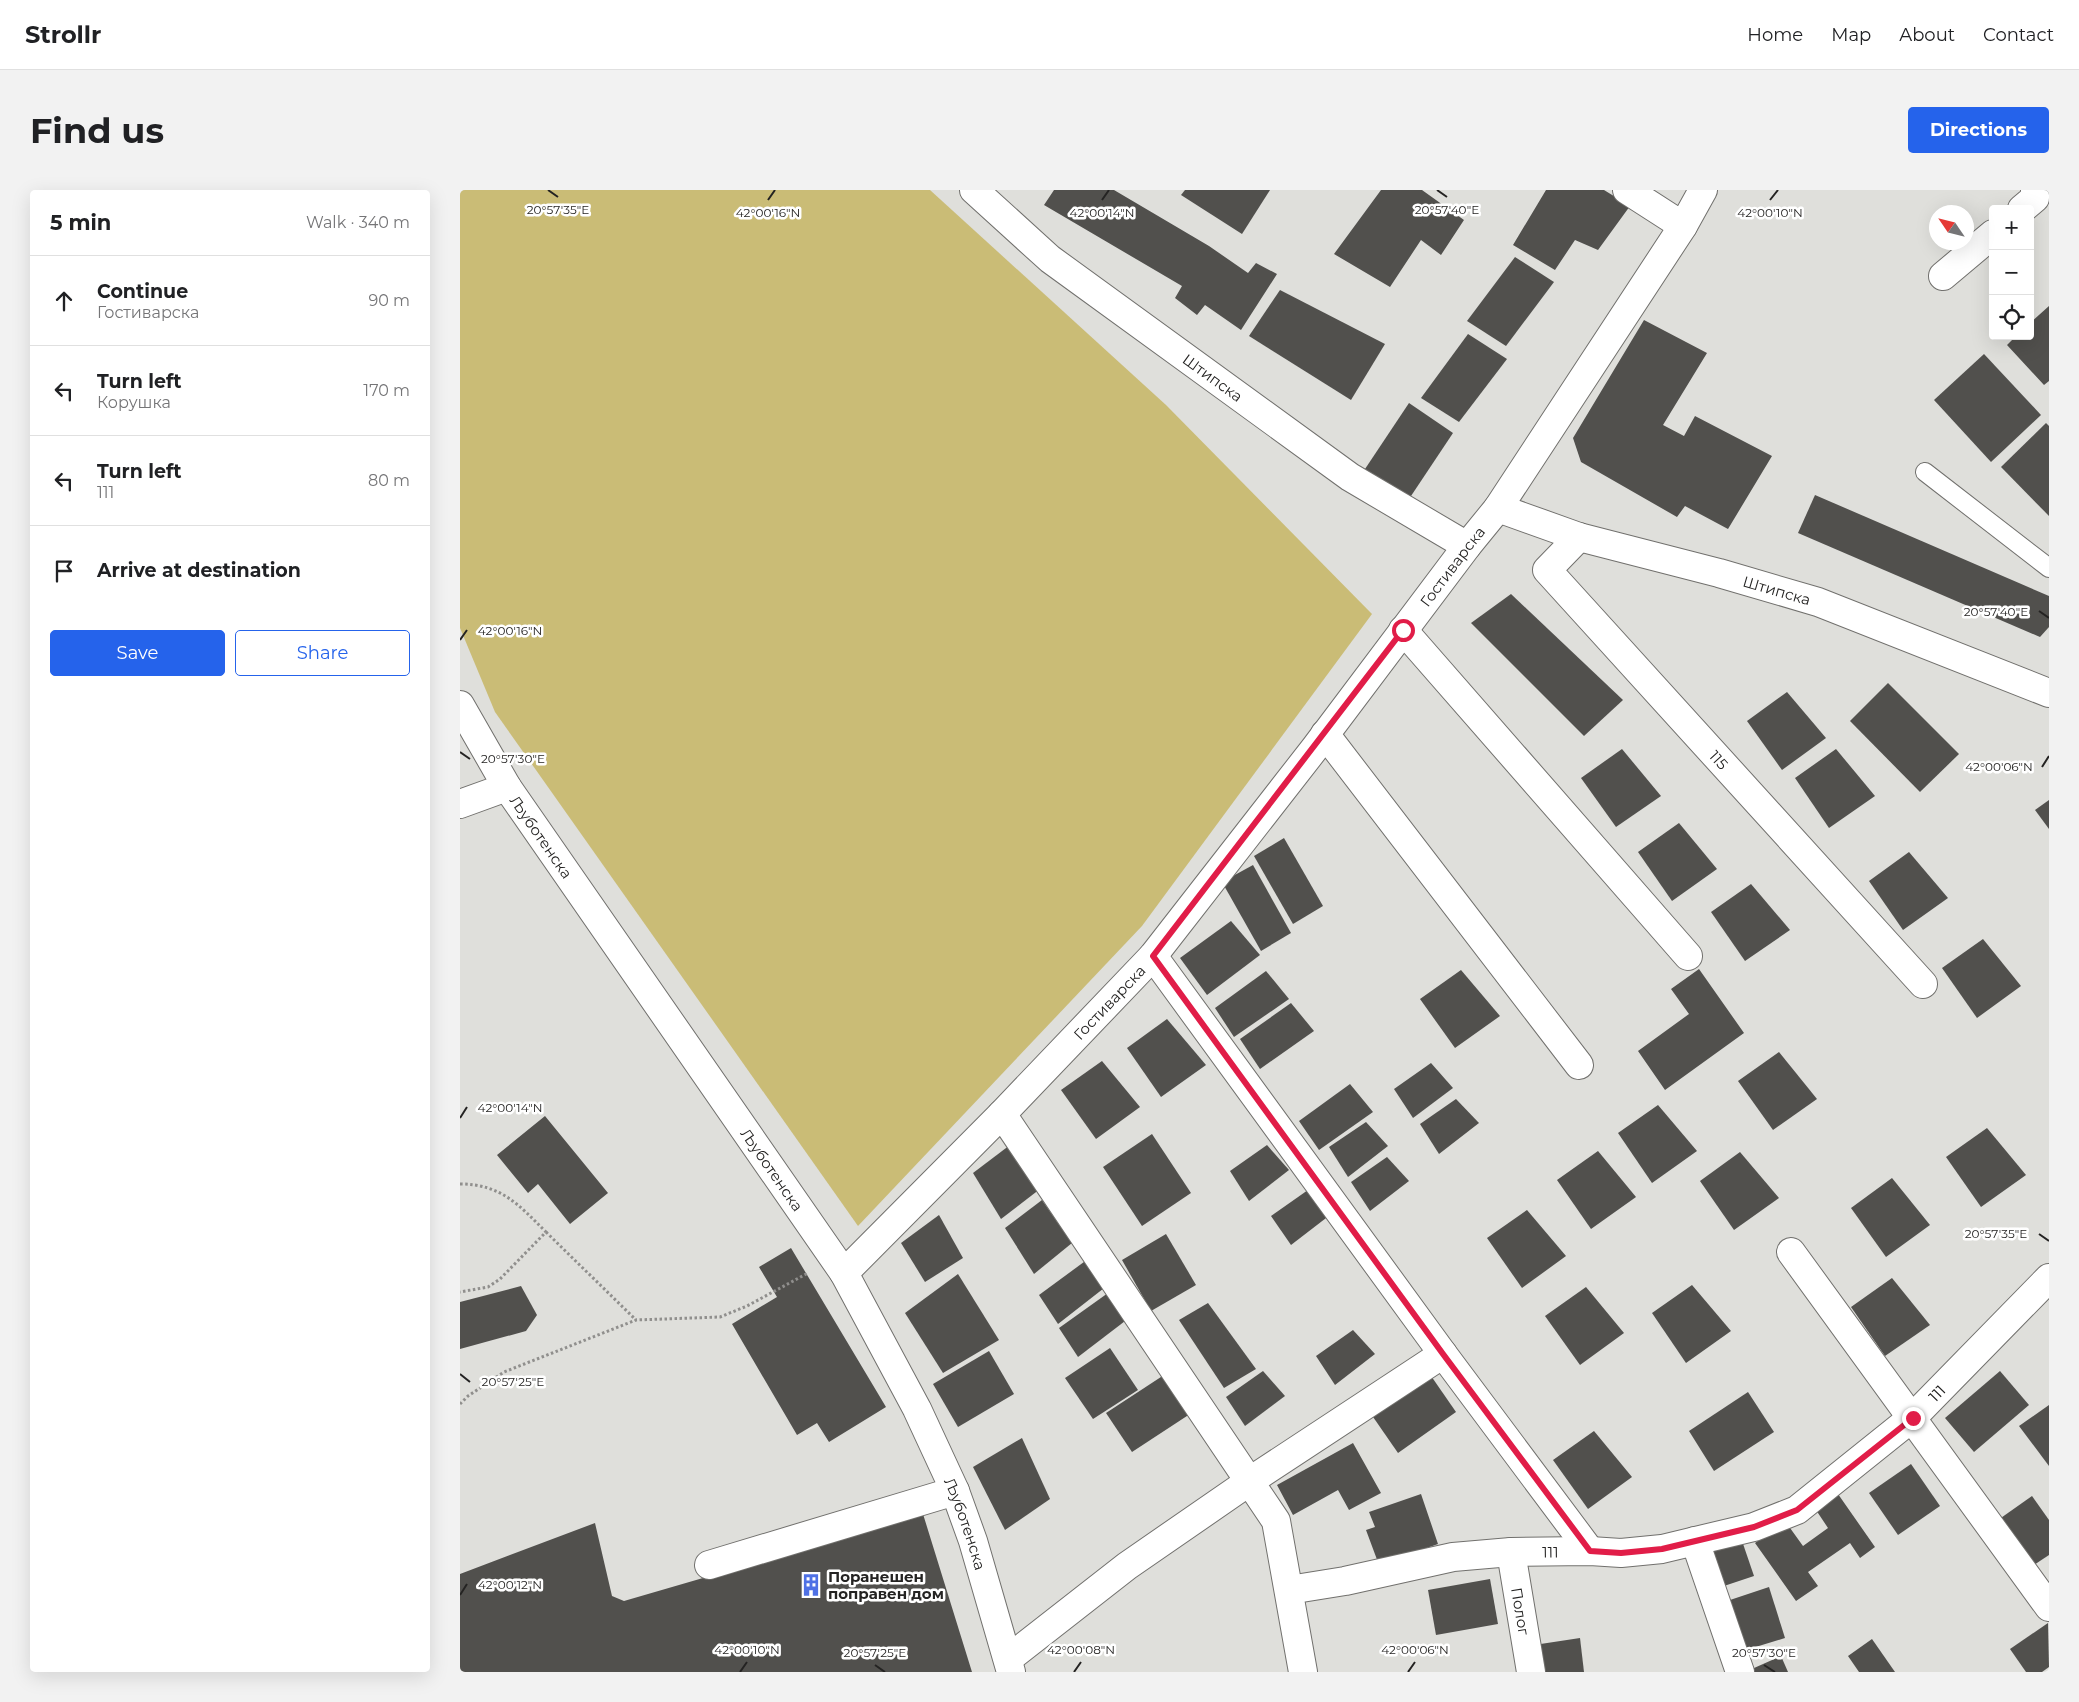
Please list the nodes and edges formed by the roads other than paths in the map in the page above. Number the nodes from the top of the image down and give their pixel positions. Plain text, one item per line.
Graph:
1 (974, 190) edge
2 (1627, 190) edge
3 (1703, 190) edge
4 (2035, 190) edge
5 (2027, 205) edge
6 (1683, 226) junction
7 (1989, 237) edge
8 (1943, 276) dead end
9 (1926, 472) dead end
10 (1498, 508) junction
11 (1579, 537) junction
12 (1466, 546) junction
13 (2049, 568) edge
14 (1403, 630) junction
15 (2049, 693) edge
16 (460, 705) edge
17 (1325, 734) junction
18 (507, 787) junction
19 (460, 804) edge
20 (1153, 956) junction
21 (1688, 956) dead end
22 (1924, 984) dead end
23 (1579, 1065) dead end
24 (1002, 1114) junction
25 (1791, 1252) dead end
26 (844, 1273) junction
27 (2049, 1278) edge
28 (1443, 1354) junction
29 (1913, 1418) junction
30 (1250, 1481) junction
31 (955, 1491) junction
32 (1695, 1541) junction
33 (1590, 1551) junction
34 (1511, 1552) junction
35 (709, 1565) dead end
36 (1289, 1590) junction
37 (2049, 1607) edge
38 (1010, 1665) edge
39 (1304, 1672) edge
40 (1531, 1672) edge
41 (1740, 1672) edge

1 - 12 street, Штипска
2 - 6 street
3 - 6 street, Гостиварска
4 - 5 street
6 - 10 street, Гостиварска
7 - 8 street
9 - 13 lane
10 - 11 street, Штипска
10 - 12 street, Гостиварска
11 - 15 street, Штипска
11 - 22 street, 115
12 - 14 street, Гостиварска
14 - 17 street, Гостиварска
14 - 21 street
16 - 18 street, Љуботенска
17 - 20 street, Гостиварска
17 - 23 street
18 - 19 street
18 - 26 street, Љуботенска
20 - 24 street, Гостиварска
20 - 28 street
24 - 26 street, Гостиварска
24 - 30 street
25 - 29 street
26 - 31 street, Љуботенска
27 - 29 street, 111
28 - 30 street
28 - 33 street
29 - 32 street, 111
29 - 37 street
30 - 36 street
30 - 38 street
31 - 35 street
31 - 38 street, Љуботенска
32 - 33 street, 111
32 - 41 street
33 - 34 street, 111
34 - 36 street, 111
34 - 40 street, Полог
36 - 39 street

